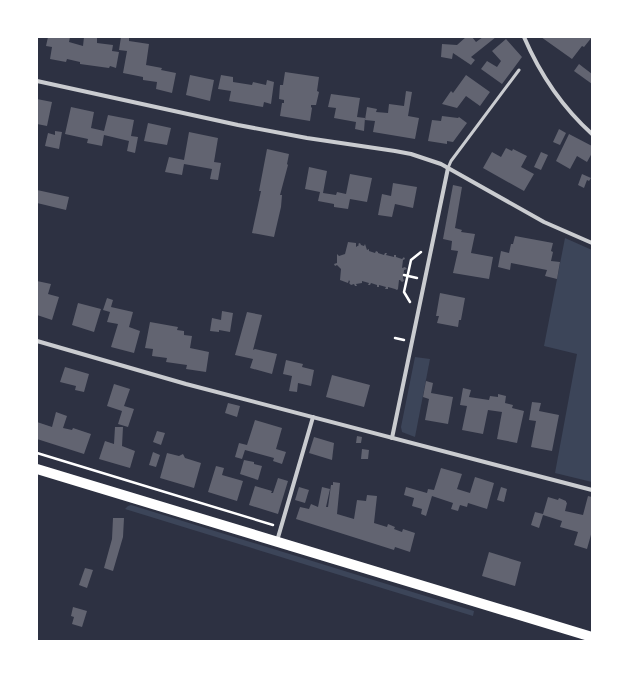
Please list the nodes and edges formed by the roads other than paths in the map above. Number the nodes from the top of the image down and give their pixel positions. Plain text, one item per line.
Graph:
1 (524, 37) edge
2 (519, 70) dead end
3 (37, 81) edge
4 (592, 134) edge
5 (448, 168) junction
6 (592, 242) edge
7 (37, 341) edge
8 (314, 417) junction
9 (392, 438) junction
10 (37, 469) edge
11 (592, 490) edge
12 (276, 542) junction
13 (592, 636) edge

1 - 4 street
2 - 5 lane
3 - 5 street
5 - 6 street
5 - 9 street
7 - 8 street
8 - 9 street
8 - 12 street
9 - 11 street
10 - 12 main road
12 - 13 main road

